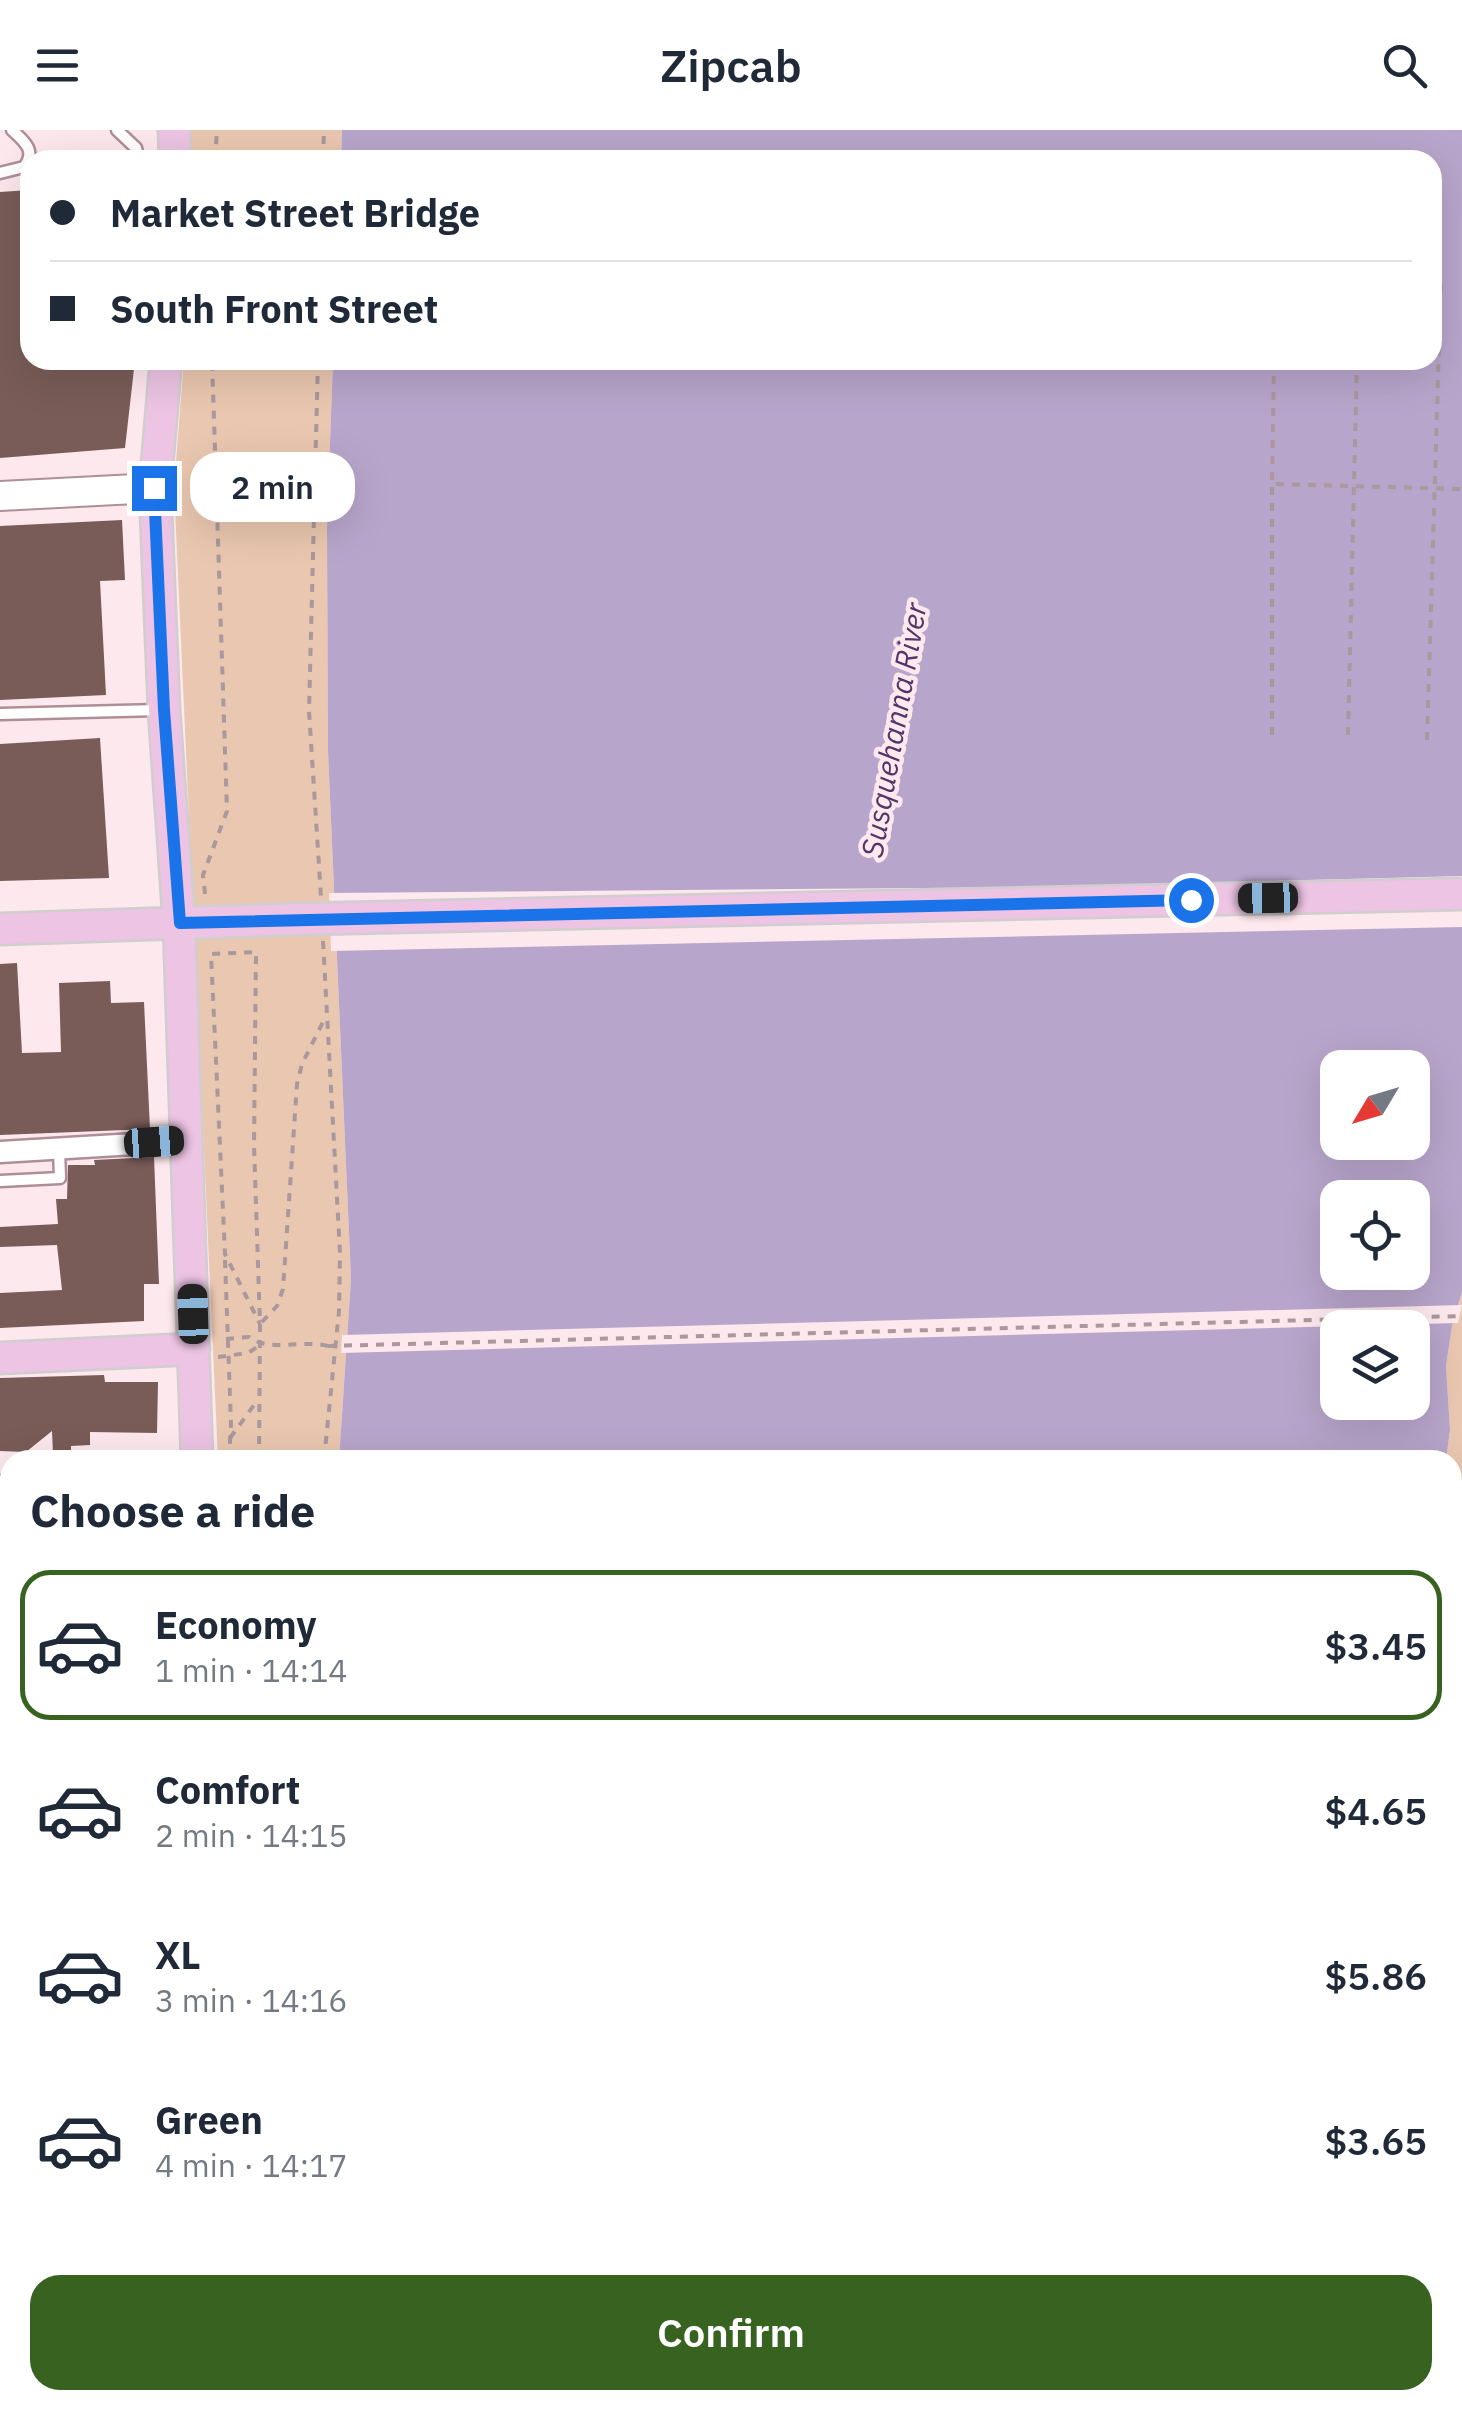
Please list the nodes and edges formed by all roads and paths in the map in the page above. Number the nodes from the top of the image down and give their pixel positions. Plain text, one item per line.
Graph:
1 (13, 130) edge
2 (117, 130) edge
3 (0, 131) edge
4 (29, 150) edge
5 (137, 150) edge
6 (165, 370) edge
7 (212, 370) edge
8 (318, 370) edge
9 (1274, 370) edge
10 (1357, 370) edge
11 (1439, 370) edge
12 (1272, 484) junction
13 (1355, 486) junction
14 (154, 488) junction
15 (1436, 488) junction
16 (1462, 488) edge
17 (0, 496) edge
18 (164, 710) junction
19 (0, 714) edge
20 (1272, 735) dead end
21 (1348, 735) dead end
22 (1427, 740) dead end
23 (206, 894) dead end
24 (1462, 894) edge
25 (311, 911) junction
26 (180, 923) junction
27 (0, 929) edge
28 (323, 941) dead end
29 (326, 1016) junction
30 (185, 1140) junction
31 (58, 1148) junction
32 (0, 1152) edge
33 (0, 1181) edge
34 (225, 1254) junction
35 (1462, 1316) edge
36 (260, 1324) junction
37 (226, 1340) junction
38 (260, 1346) junction
39 (205, 1354) junction
40 (226, 1354) junction
41 (0, 1358) edge
42 (258, 1399) junction
43 (230, 1438) junction
44 (198, 1450) edge
45 (229, 1450) edge
46 (258, 1450) edge
47 (325, 1450) edge
48 (1462, 1806) edge
49 (1462, 1862) edge

1 - 3 lane
1 - 4 lane
2 - 5 lane
6 - 14 main road
7 - 23 path
8 - 25 path
9 - 12 path
10 - 13 path
11 - 15 path
12 - 13 path
12 - 20 path
13 - 15 path
13 - 21 path
14 - 17 main road
14 - 18 main road
15 - 16 path
15 - 22 path
18 - 19 lane
18 - 26 main road
24 - 25 main road, bridge
25 - 26 main road
26 - 27 main road
26 - 30 main road
28 - 29 path
29 - 36 path
29 - 47 path
30 - 31 street
30 - 39 main road
31 - 32 street
31 - 33 lane
34 - 36 path
34 - 36 path
34 - 37 path
35 - 38 path, bridge
36 - 38 path
37 - 38 path
37 - 40 path
38 - 40 path
38 - 42 path
39 - 40 path
39 - 41 main road
39 - 44 main road
40 - 43 path
42 - 43 path
42 - 46 path
43 - 45 path
48 - 49 path

